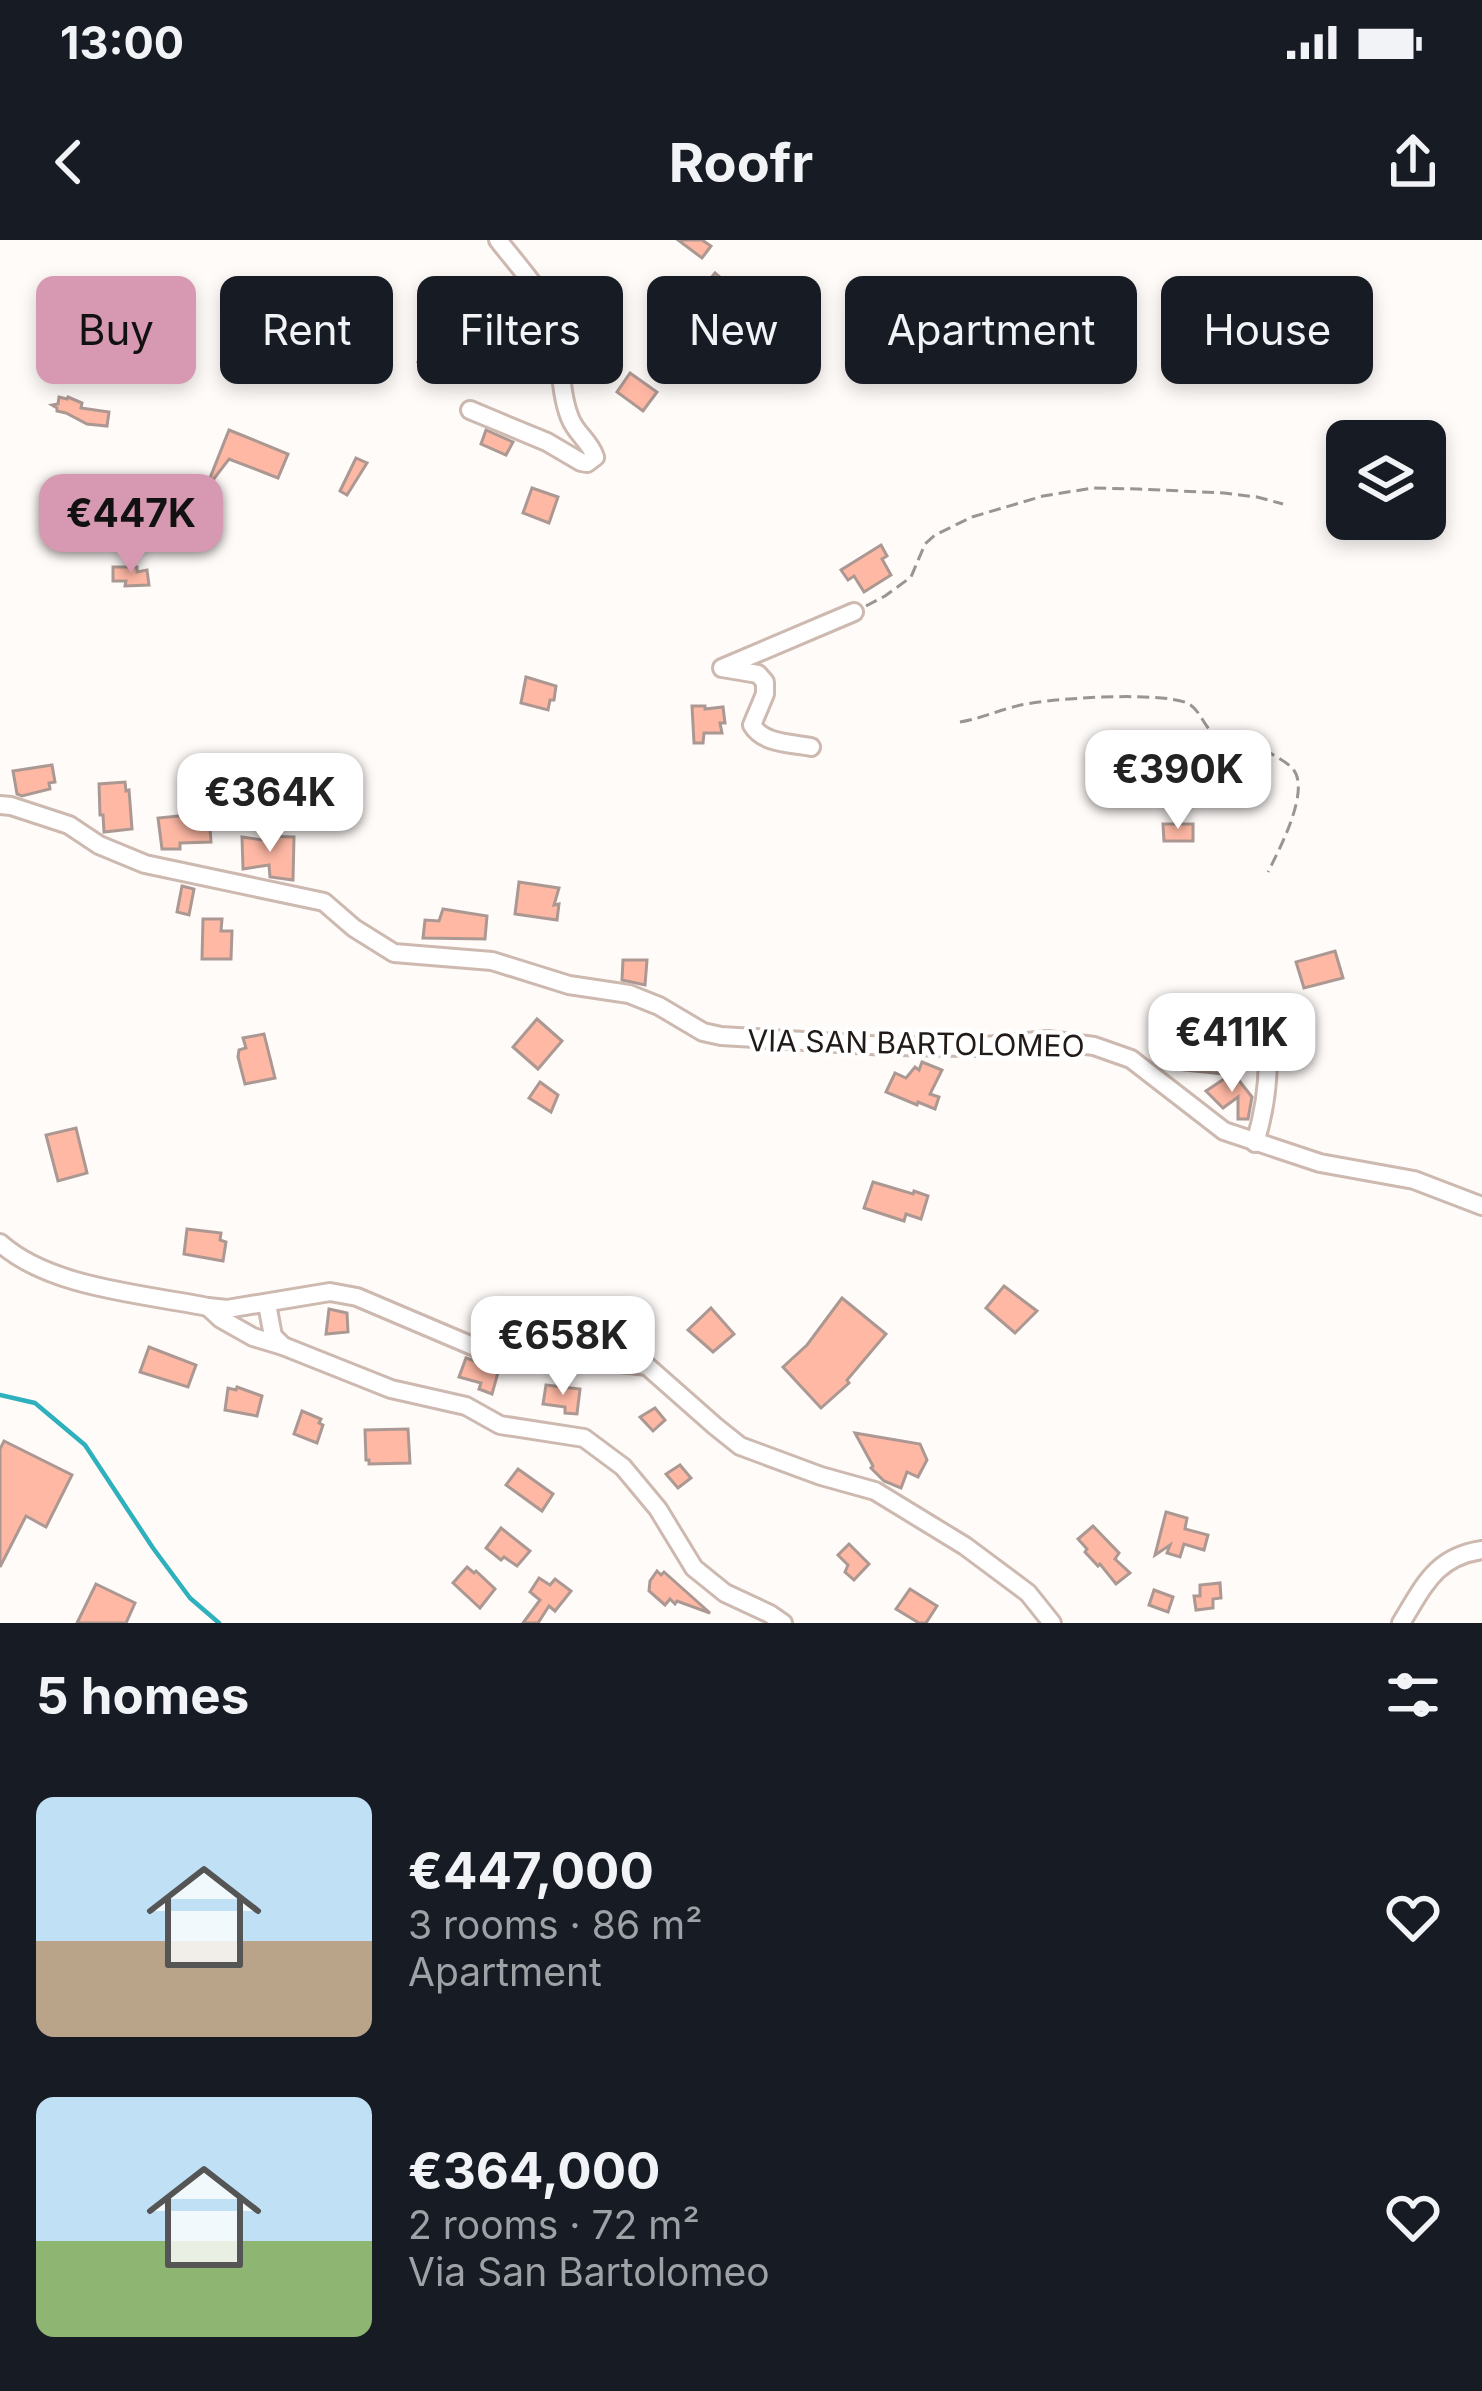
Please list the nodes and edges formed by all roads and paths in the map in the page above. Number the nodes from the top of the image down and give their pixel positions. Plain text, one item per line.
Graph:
1 (498, 240) edge
2 (470, 410) dead end
3 (1283, 504) dead end
4 (854, 612) joint
5 (960, 722) dead end
6 (811, 747) dead end
7 (0, 805) edge
8 (1268, 872) dead end
9 (1264, 1022) dead end
10 (1255, 1143) junction
11 (1482, 1207) edge
12 (0, 1243) edge
13 (267, 1304) junction
14 (208, 1307) junction
15 (283, 1346) junction
16 (1482, 1550) edge
17 (783, 1623) edge
18 (1052, 1623) edge
19 (1401, 1623) edge

1 - 2 street
3 - 4 path
4 - 6 street
5 - 8 path
7 - 10 street, VIA SAN BARTOLOMEO
9 - 10 street
10 - 11 street, VIA SAN BARTOLOMEO
12 - 14 street
13 - 14 street
13 - 15 street
13 - 18 street
14 - 15 street
15 - 17 street
16 - 19 street

